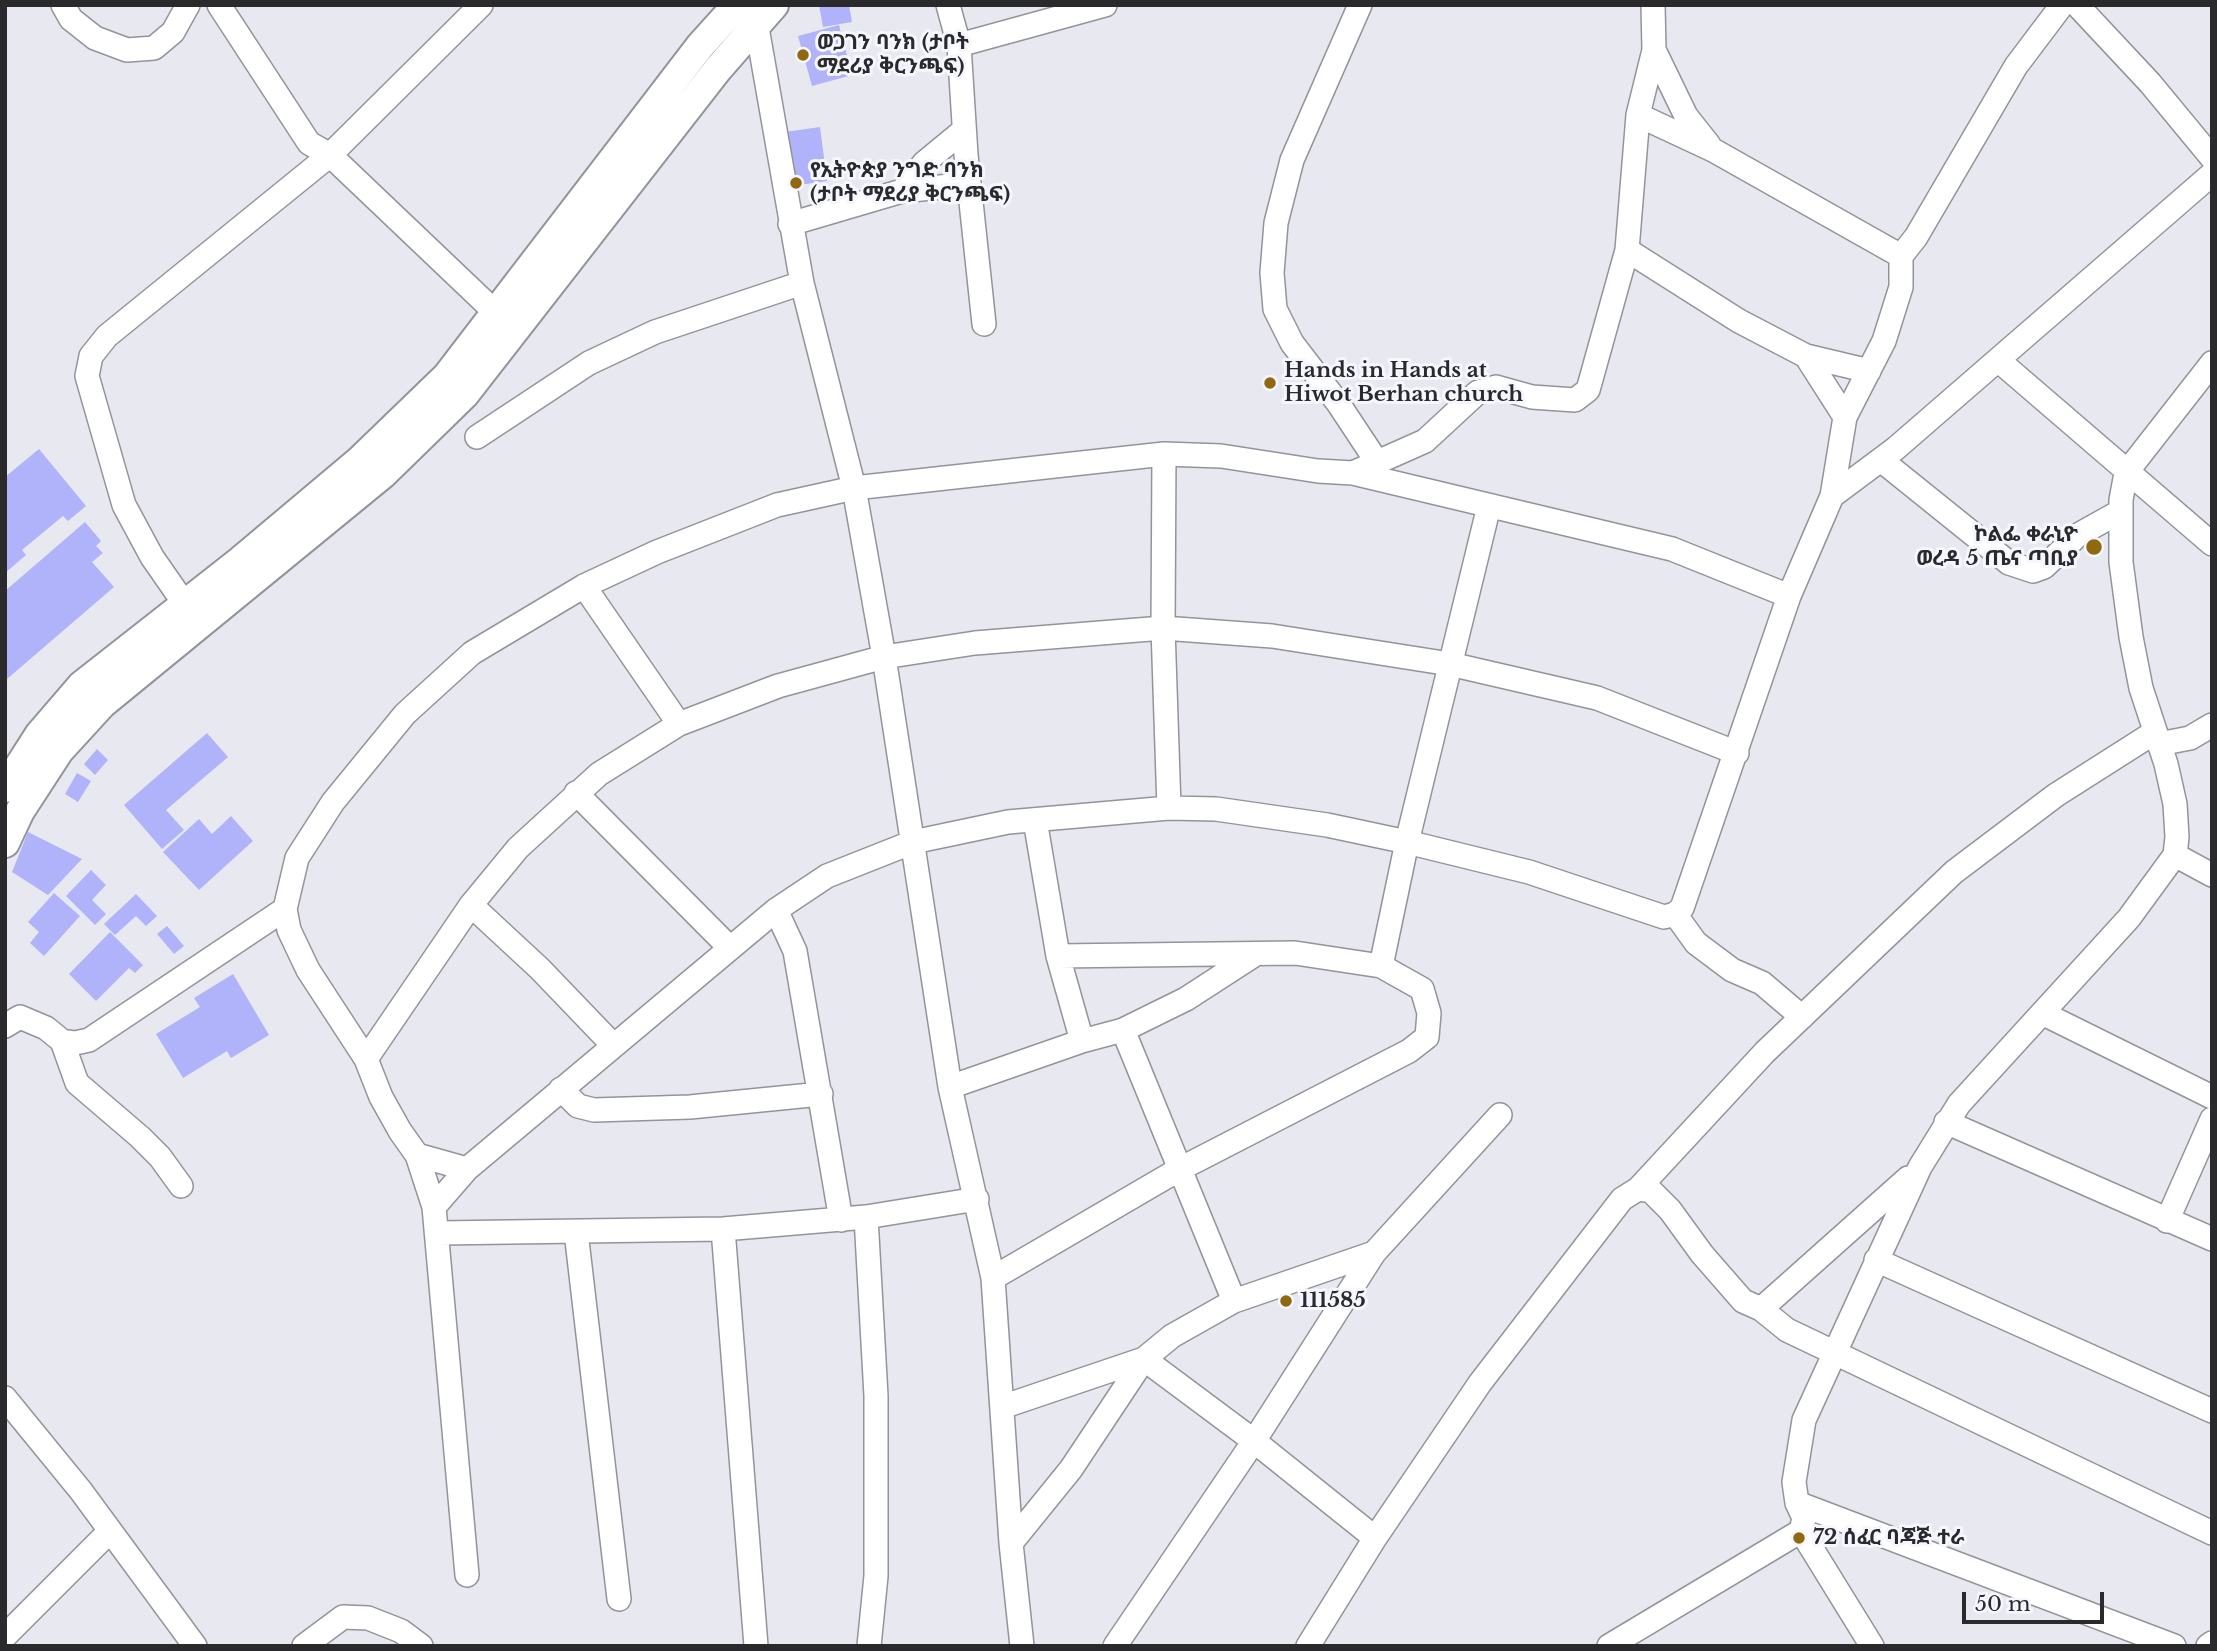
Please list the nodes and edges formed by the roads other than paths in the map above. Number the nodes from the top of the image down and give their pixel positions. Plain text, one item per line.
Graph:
1 (63, 5) edge
2 (188, 5) edge
3 (219, 5) edge
4 (481, 5) edge
5 (774, 5) edge
6 (948, 5) edge
7 (1105, 5) edge
8 (1360, 5) edge
9 (1653, 5) edge
10 (2062, 5) edge
11 (2077, 5) edge
12 (748, 12) edge
13 (959, 44) junction
14 (1654, 50) junction
15 (1638, 115) junction
16 (964, 130) junction
17 (1713, 150) junction
18 (330, 155) junction
19 (2212, 158) edge
20 (2212, 174) edge
21 (969, 184) junction
22 (902, 191) junction
23 (790, 225) junction
24 (1627, 250) junction
25 (1901, 256) junction
26 (802, 283) junction
27 (495, 312) junction
28 (984, 324) dead end
29 (1805, 356) junction
30 (1998, 360) junction
31 (2212, 363) edge
32 (1869, 371) junction
33 (1845, 417) junction
34 (477, 437) dead end
35 (1164, 454) junction
36 (1881, 460) junction
37 (1377, 462) junction
38 (1353, 473) junction
39 (2126, 473) junction
40 (854, 488) junction
41 (1832, 496) junction
42 (1489, 506) junction
43 (2121, 511) junction
44 (2212, 544) edge
45 (584, 586) junction
46 (1789, 596) junction
47 (184, 603) junction
48 (1163, 628) junction
49 (884, 657) junction
50 (1450, 664) junction
51 (680, 724) junction
52 (2212, 725) edge
53 (2157, 738) junction
54 (2201, 742) edge
55 (1737, 753) junction
56 (5, 788) edge
57 (576, 793) junction
58 (1169, 808) junction
59 (1035, 820) junction
60 (914, 842) junction
61 (1407, 842) junction
62 (5, 843) edge
63 (2175, 856) junction
64 (2212, 875) edge
65 (471, 905) junction
66 (285, 909) junction
67 (776, 910) junction
68 (1675, 914) junction
69 (729, 947) junction
70 (1254, 955) junction
71 (1058, 956) junction
72 (1381, 966) junction
73 (2044, 1014) junction
74 (1802, 1017) junction
75 (5, 1026) edge
76 (1123, 1030) junction
77 (62, 1041) junction
78 (1082, 1041) junction
79 (613, 1045) junction
80 (366, 1059) junction
81 (950, 1087) junction
82 (561, 1089) junction
83 (821, 1094) junction
84 (2212, 1097) edge
85 (1500, 1115) dead end
86 (2212, 1119) edge
87 (1946, 1122) junction
88 (418, 1155) junction
89 (1920, 1167) junction
90 (467, 1169) junction
91 (1178, 1170) junction
92 (181, 1186) dead end
93 (1638, 1189) junction
94 (977, 1199) junction
95 (434, 1207) junction
96 (866, 1217) junction
97 (841, 1220) junction
98 (2167, 1221) junction
99 (723, 1229) junction
100 (576, 1232) junction
101 (439, 1233) junction
102 (2212, 1239) edge
103 (1374, 1253) junction
104 (1876, 1260) junction
105 (993, 1278) junction
106 (1234, 1301) junction
107 (1761, 1309) junction
108 (1835, 1351) junction
109 (1144, 1360) junction
110 (5, 1398) edge
111 (1002, 1407) junction
112 (2212, 1411) edge
113 (1254, 1441) junction
114 (1797, 1503) junction
115 (1801, 1531) junction
116 (109, 1532) junction
117 (2212, 1533) edge
118 (1375, 1538) junction
119 (1011, 1543) junction
120 (467, 1575) dead end
121 (620, 1600) dead end
122 (13, 1637) edge
123 (195, 1646) edge
124 (304, 1646) edge
125 (421, 1646) edge
126 (756, 1646) edge
127 (869, 1646) edge
128 (1022, 1646) edge
129 (1115, 1646) edge
130 (1308, 1646) edge
131 (1609, 1646) edge
132 (1872, 1646) edge
133 (2174, 1646) edge

1 - 2 street
3 - 18 street
4 - 18 street
5 - 12 main road
6 - 13 street
7 - 13 street
8 - 37 street
9 - 14 street
10 - 25 street
11 - 19 street
12 - 23 street
12 - 27 main road
12 - 62 main road
13 - 16 street
14 - 15 street
14 - 17 street
15 - 17 street
15 - 24 street
16 - 21 street
16 - 22 street
17 - 25 street
18 - 27 street
18 - 47 street
20 - 30 street
21 - 22 street
21 - 28 street
22 - 23 street
23 - 26 street
24 - 29 street
24 - 37 street
25 - 32 street
26 - 34 street
26 - 40 street
27 - 47 main road
29 - 32 street
29 - 33 street
30 - 36 street
30 - 39 street
31 - 39 street
32 - 33 street
33 - 41 street
35 - 38 street
35 - 40 street
35 - 48 street
36 - 41 street
36 - 43 street
37 - 38 street
38 - 42 street
39 - 43 street
39 - 44 street
40 - 45 street
40 - 49 street
41 - 46 street
42 - 46 street
42 - 50 street
43 - 53 street
45 - 51 street
45 - 66 street
46 - 55 street
47 - 56 main road
48 - 49 street
48 - 50 street
48 - 58 street
49 - 51 street
49 - 60 street
50 - 55 street
50 - 61 street
51 - 57 street
52 - 54 street
53 - 54 street
53 - 63 street
53 - 74 street
55 - 68 street
57 - 65 street
57 - 69 street
58 - 59 street
58 - 61 street
59 - 60 street
59 - 71 street
60 - 67 street
60 - 81 street
61 - 68 street
61 - 72 street
63 - 64 street
63 - 73 street
65 - 79 street
65 - 80 street
66 - 77 street
66 - 80 street
67 - 69 street
67 - 83 street
68 - 74 street
69 - 79 street
70 - 71 street
70 - 72 street
70 - 76 street
71 - 78 street
72 - 91 street
73 - 84 street
73 - 87 street
74 - 93 street
75 - 77 street
76 - 78 street
76 - 91 street
77 - 92 street
78 - 81 street
79 - 82 street
80 - 88 street
81 - 94 street
82 - 83 street
82 - 90 street
83 - 97 street
85 - 103 street
86 - 98 street
87 - 89 street
87 - 98 street
88 - 90 street
88 - 95 street
89 - 104 street
89 - 107 street
90 - 95 street
91 - 105 street
91 - 106 street
93 - 107 street
93 - 118 street
94 - 96 street
94 - 105 street
95 - 101 street
96 - 97 street
96 - 127 street
97 - 99 street
98 - 102 street
99 - 100 street
99 - 126 street
100 - 101 street
100 - 121 street
101 - 120 street
103 - 106 street
103 - 113 street
104 - 108 street
104 - 112 street
105 - 111 street
106 - 109 street
107 - 108 street
108 - 114 street
108 - 117 street
109 - 111 street
109 - 113 street
109 - 119 street
110 - 116 street
111 - 119 street
113 - 118 street
113 - 129 street
114 - 115 street
114 - 133 street
115 - 131 street
115 - 132 street
116 - 122 street
116 - 123 street
118 - 130 street
119 - 128 street
124 - 125 street

